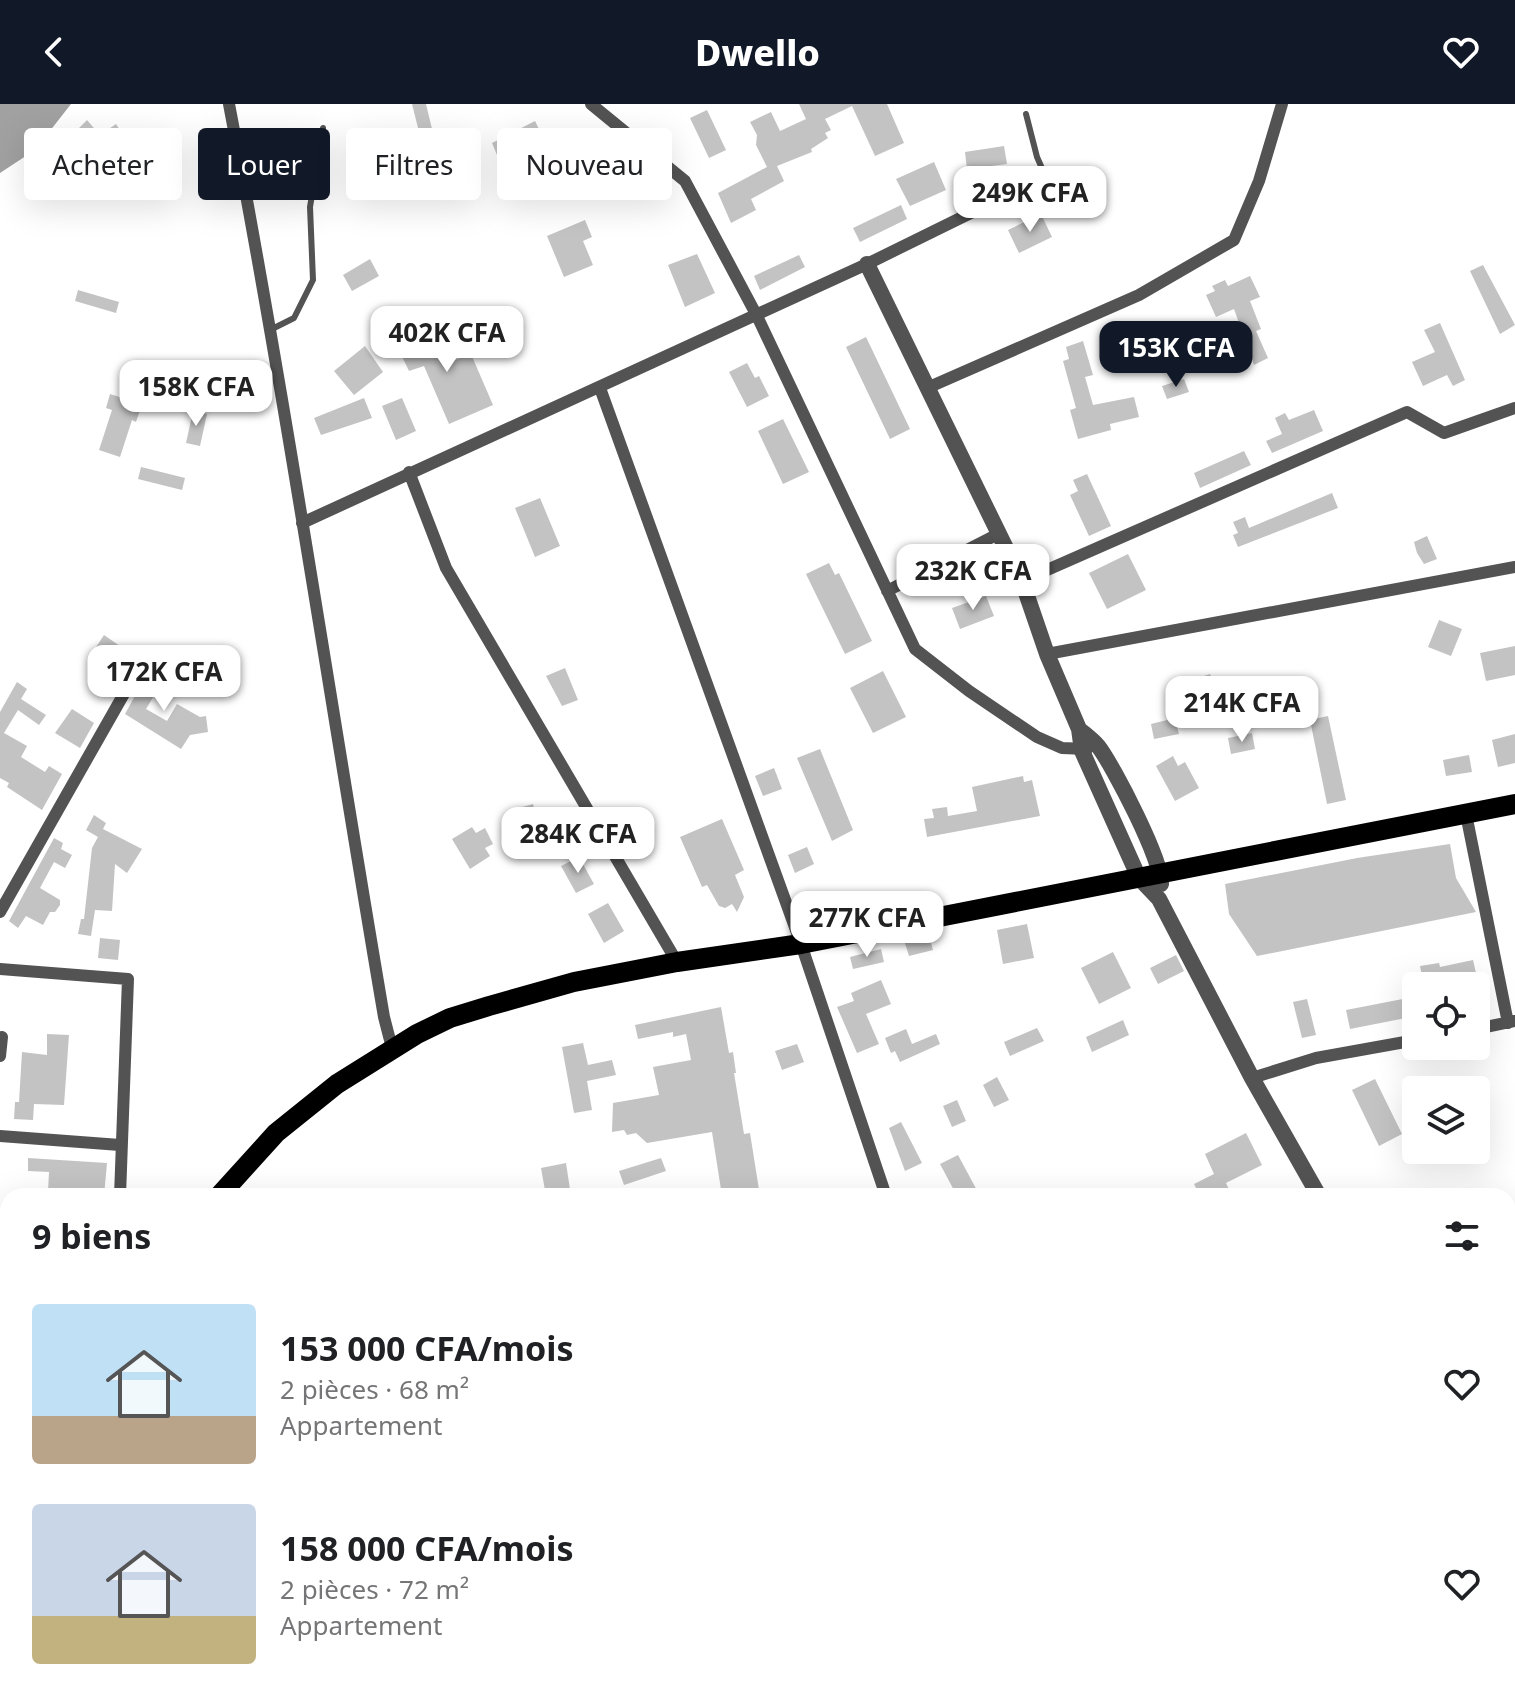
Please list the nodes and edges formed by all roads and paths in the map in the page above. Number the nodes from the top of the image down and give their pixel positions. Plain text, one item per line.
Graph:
1 (229, 104) edge
2 (591, 104) edge
3 (1282, 104) edge
4 (1026, 114) dead end
5 (1046, 176) joint
6 (311, 200) edge
7 (867, 264) junction
8 (757, 316) junction
9 (272, 329) junction
10 (600, 388) junction
11 (927, 388) junction
12 (1515, 408) edge
13 (409, 472) junction
14 (302, 523) junction
15 (998, 534) junction
16 (1515, 567) edge
17 (1022, 581) junction
18 (887, 591) junction
19 (1047, 654) junction
20 (146, 655) dead end
21 (1090, 748) junction
22 (1515, 804) edge
23 (1466, 814) junction
24 (1162, 874) junction
25 (1139, 878) junction
26 (1159, 899) junction
27 (0, 912) edge
28 (801, 944) junction
29 (677, 962) junction
30 (0, 969) edge
31 (1511, 1022) edge
32 (1490, 1026) edge
33 (2, 1037) edge
34 (1402, 1043) edge
35 (392, 1048) junction
36 (0, 1056) edge
37 (1252, 1078) junction
38 (0, 1136) edge
39 (120, 1145) junction
40 (120, 1188) edge
41 (226, 1188) edge
42 (883, 1188) edge
43 (1314, 1188) edge

1 - 9 street
2 - 8 street
3 - 11 street
4 - 5 lane
5 - 7 street
6 - 9 lane
7 - 8 street
7 - 11 street
8 - 10 street
8 - 18 street
9 - 14 street
10 - 13 street
10 - 28 street
11 - 15 street
12 - 17 street
13 - 14 street
13 - 29 street
14 - 35 street
15 - 17 street
15 - 18 street
16 - 19 street
17 - 19 street
18 - 21 street
19 - 21 street
20 - 27 street
21 - 24 street
21 - 25 street
22 - 23 main road
23 - 24 main road
23 - 31 street
24 - 25 main road
24 - 26 street
25 - 26 street
25 - 28 main road
26 - 37 street
28 - 29 main road
28 - 42 street
29 - 35 main road
30 - 39 street
31 - 32 street
33 - 36 street
34 - 37 street
35 - 41 main road
37 - 43 street
38 - 39 street
39 - 40 street

